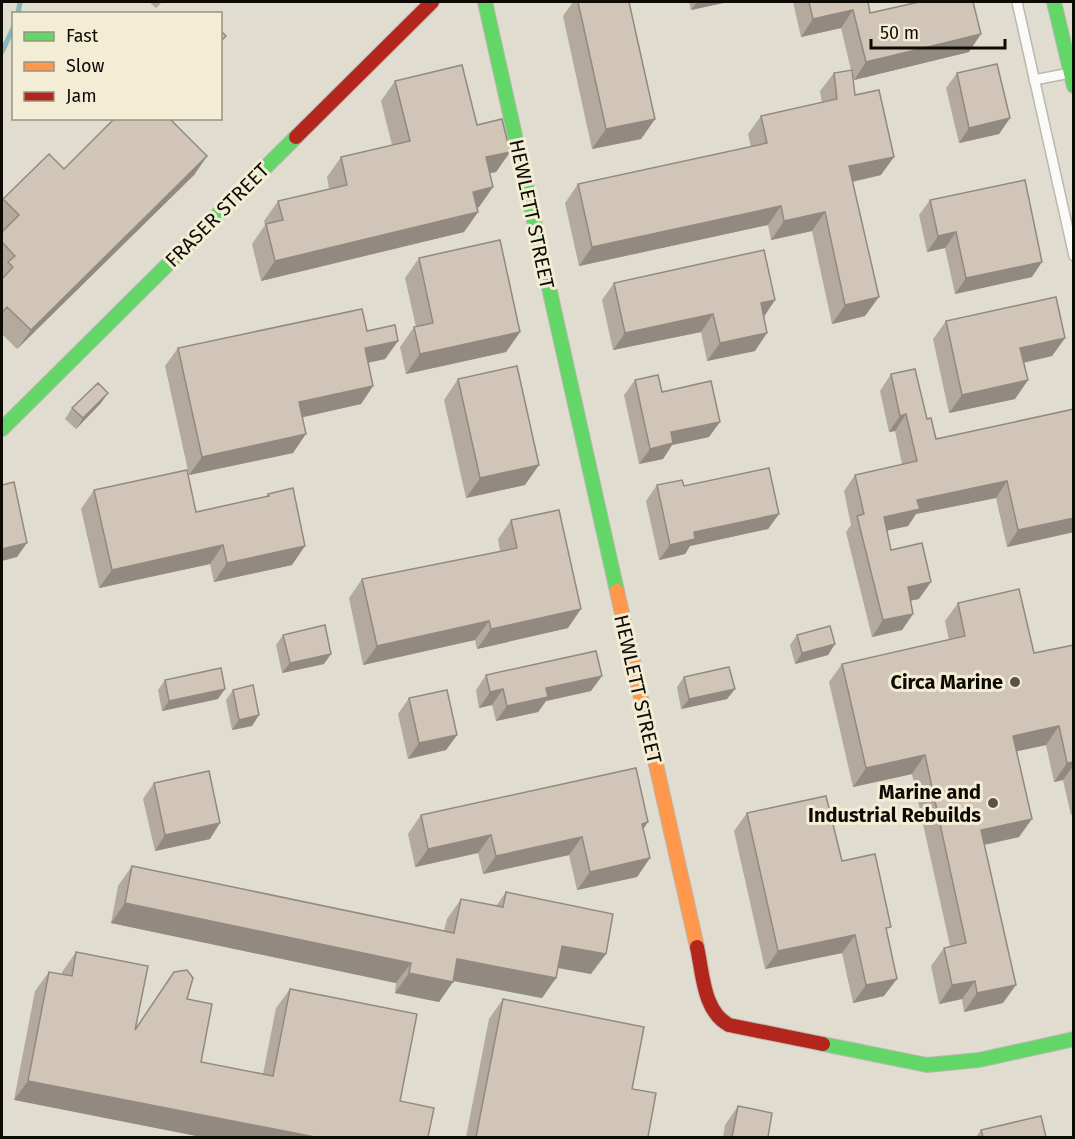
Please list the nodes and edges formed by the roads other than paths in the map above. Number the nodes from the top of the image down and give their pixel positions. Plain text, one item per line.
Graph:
1 (432, 2) edge
2 (485, 2) edge
3 (1017, 2) edge
4 (1054, 2) edge
5 (1034, 80) junction
6 (1072, 80) edge
7 (1069, 215) edge
8 (1074, 256) edge
9 (2, 429) edge
10 (1074, 1038) edge

1 - 9 street, FRASER STREET
2 - 10 street, HEWLETT STREET
3 - 5 lane
4 - 6 street
5 - 6 lane
5 - 7 lane
7 - 8 lane

